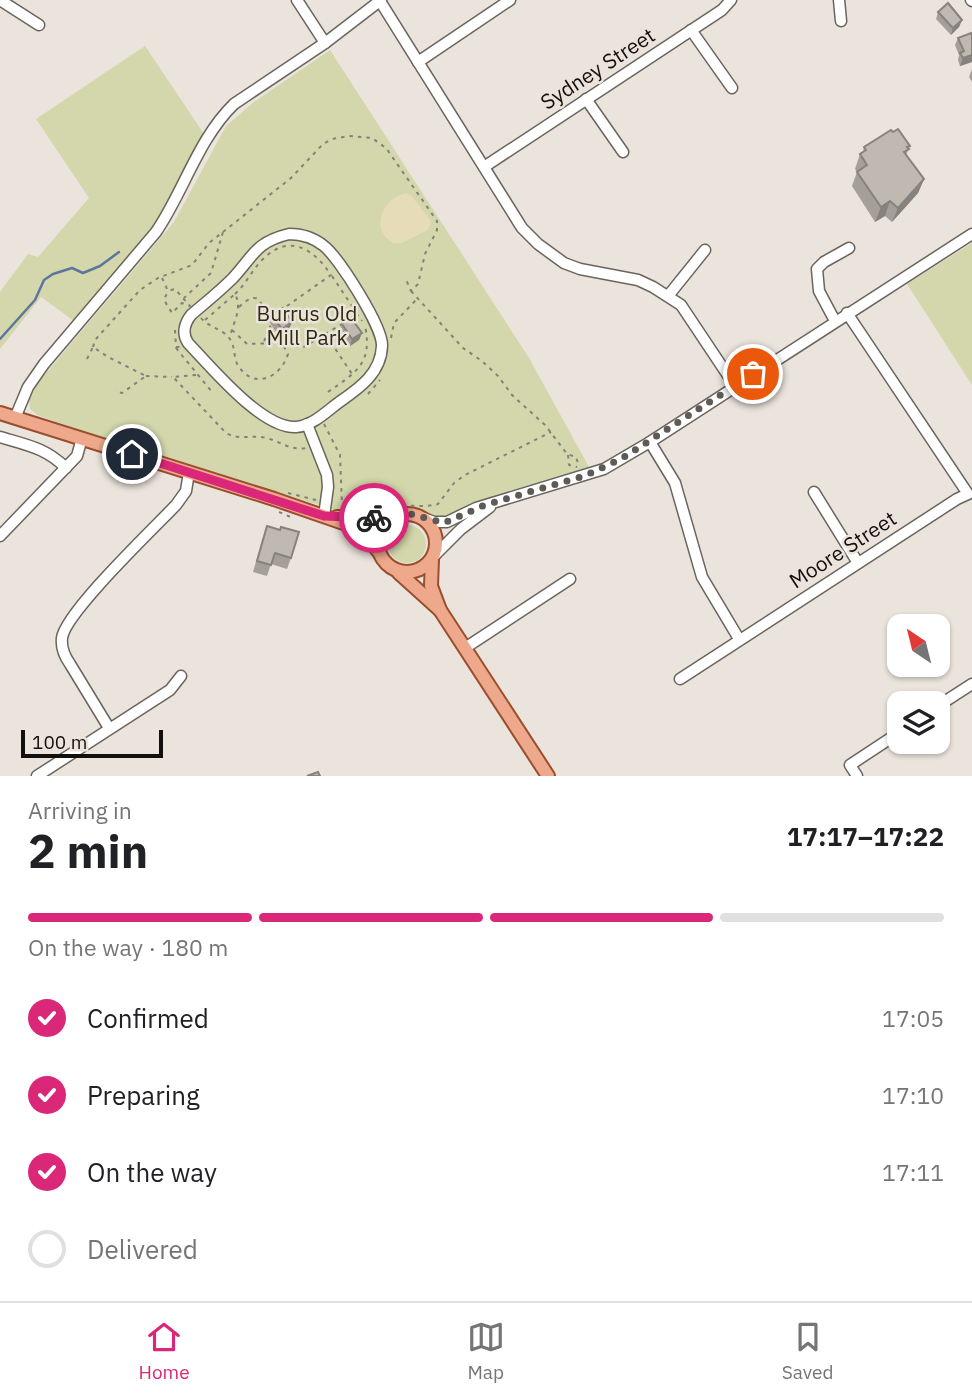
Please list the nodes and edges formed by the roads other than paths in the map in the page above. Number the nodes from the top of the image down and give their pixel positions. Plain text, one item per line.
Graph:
1 (0, 0) edge
2 (297, 0) edge
3 (510, 0) edge
4 (731, 0) edge
5 (839, 0) edge
6 (380, 1) edge
7 (841, 21) dead end
8 (39, 24) dead end
9 (691, 30) junction
10 (325, 43) junction
11 (418, 62) junction
12 (732, 88) dead end
13 (586, 99) junction
14 (623, 152) dead end
15 (484, 167) junction
16 (972, 234) edge
17 (849, 248) dead end
18 (705, 250) dead end
19 (668, 296) junction
20 (847, 313) junction
21 (835, 321) junction
22 (734, 386) junction
23 (0, 413) edge
24 (15, 418) junction
25 (307, 424) junction
26 (0, 438) edge
27 (82, 438) junction
28 (650, 442) junction
29 (66, 468) junction
30 (189, 472) junction
31 (814, 492) dead end
32 (496, 503) junction
33 (390, 513) junction
34 (324, 516) junction
35 (421, 517) junction
36 (0, 536) edge
37 (379, 551) junction
38 (434, 557) junction
39 (858, 563) junction
40 (389, 567) junction
41 (570, 579) dead end
42 (440, 610) junction
43 (739, 639) junction
44 (465, 648) junction
45 (181, 677) dead end
46 (680, 679) dead end
47 (972, 684) edge
48 (950, 698) edge
49 (109, 728) junction
50 (887, 741) edge
51 (37, 776) edge
52 (548, 776) edge
53 (857, 776) edge

1 - 8 street
2 - 10 street
3 - 11 street
4 - 9 street, Sydney Street
5 - 7 street
6 - 10 street
6 - 11 street
9 - 12 street
9 - 13 street, Sydney Street
10 - 24 street
11 - 15 street
13 - 14 street
13 - 15 street, Sydney Street
15 - 19 street
16 - 20 street
17 - 21 street
18 - 19 street
19 - 22 street
20 - 21 street
20 - 39 street, Moore Street
21 - 22 street
22 - 28 street
23 - 24 main road
24 - 27 main road
25 - 25 street
25 - 34 street
26 - 29 street
27 - 29 street
27 - 30 main road
28 - 32 street
28 - 43 street
29 - 36 street
30 - 34 main road
30 - 49 street
31 - 39 street
32 - 35 street
32 - 38 street
33 - 34 main road
33 - 35 main road
33 - 37 main road
34 - 37 main road
35 - 38 main road
37 - 40 main road
38 - 40 main road
38 - 42 main road
39 - 43 street, Moore Street
40 - 42 main road
41 - 44 street
42 - 44 main road
43 - 46 street, Moore Street
44 - 52 main road
45 - 49 street
47 - 48 street
49 - 51 street
50 - 53 street

